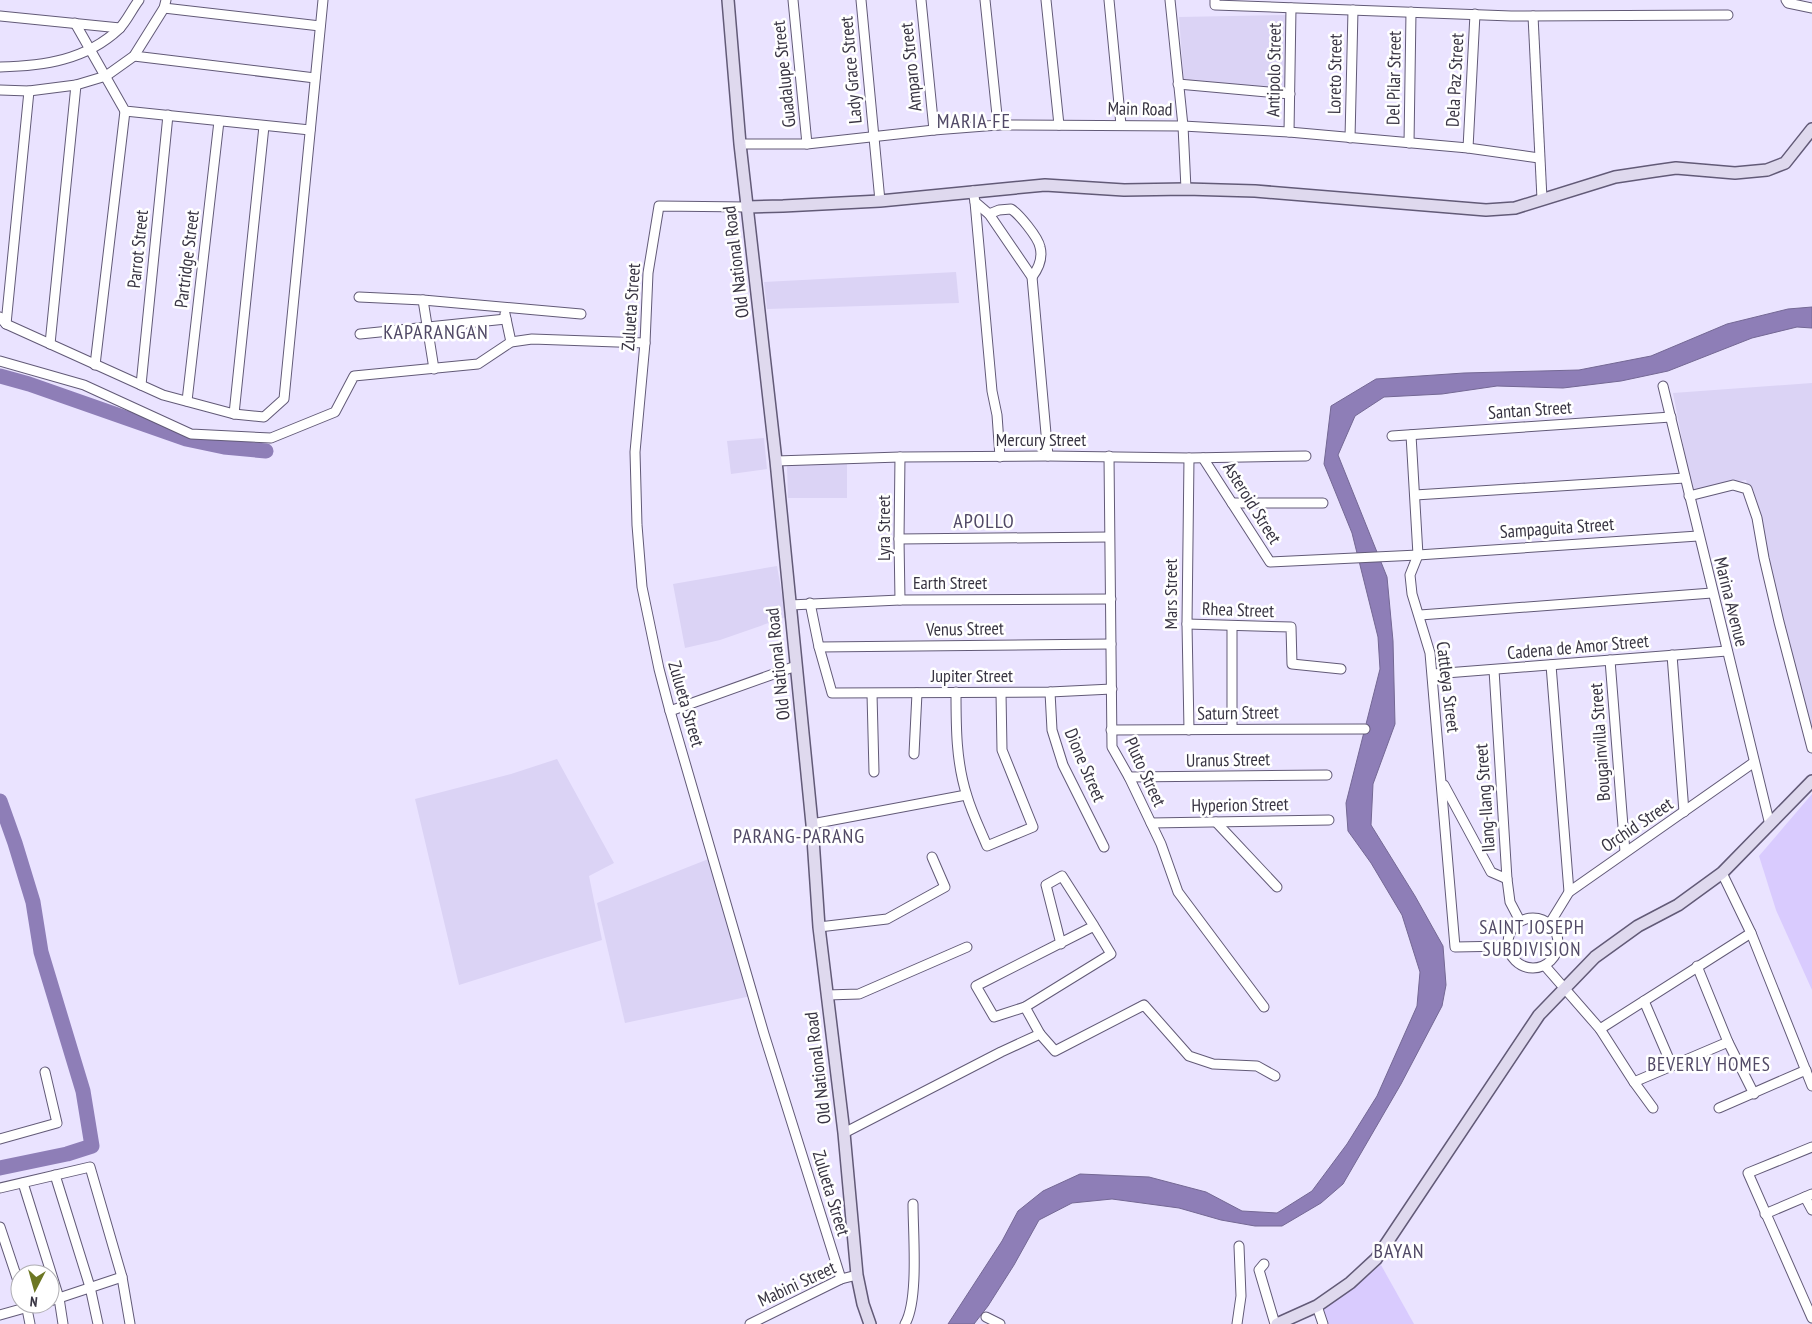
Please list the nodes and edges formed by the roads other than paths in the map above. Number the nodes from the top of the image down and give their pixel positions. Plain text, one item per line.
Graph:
1 (139, 0) edge
2 (323, 0) edge
3 (728, 0) edge
4 (793, 0) edge
5 (861, 0) edge
6 (921, 0) edge
7 (985, 0) edge
8 (1046, 0) edge
9 (1109, 0) edge
10 (1170, 0) edge
11 (1215, 0) edge
12 (1786, 0) edge
13 (165, 4) edge
14 (1291, 8) junction
15 (1812, 8) edge
16 (1353, 10) junction
17 (1411, 12) junction
18 (1475, 14) junction
19 (1728, 15) dead end
20 (0, 16) edge
21 (1533, 16) junction
22 (74, 23) junction
23 (320, 26) junction
24 (120, 28) junction
25 (90, 50) junction
26 (134, 56) junction
27 (0, 67) edge
28 (106, 76) junction
29 (315, 78) junction
30 (1178, 84) junction
31 (76, 85) junction
32 (0, 90) edge
33 (29, 91) junction
34 (1290, 94) junction
35 (125, 111) junction
36 (168, 115) junction
37 (219, 121) junction
38 (998, 125) junction
39 (1059, 125) junction
40 (1121, 125) junction
41 (264, 126) junction
42 (1183, 126) junction
43 (310, 130) junction
44 (934, 130) junction
45 (1812, 130) edge
46 (1289, 132) junction
47 (873, 137) junction
48 (1350, 138) junction
49 (1409, 143) junction
50 (740, 144) junction
51 (807, 144) junction
52 (1468, 148) junction
53 (1539, 158) junction
54 (1186, 189) junction
55 (974, 197) junction
56 (1542, 199) junction
57 (880, 201) junction
58 (747, 207) junction
59 (989, 214) junction
60 (1032, 278) junction
61 (359, 296) dead end
62 (423, 300) junction
63 (503, 307) junction
64 (581, 314) dead end
65 (506, 319) junction
66 (3, 321) edge
67 (427, 326) junction
68 (360, 334) dead end
69 (510, 342) junction
70 (645, 343) junction
71 (50, 344) junction
72 (0, 361) edge
73 (95, 364) junction
74 (434, 369) junction
75 (141, 385) junction
76 (1663, 386) dead end
77 (187, 401) junction
78 (234, 414) junction
79 (1670, 417) junction
80 (1411, 435) junction
81 (1392, 436) dead end
82 (1048, 456) junction
83 (1109, 456) junction
84 (1306, 456) dead end
85 (900, 457) junction
86 (1000, 457) junction
87 (1189, 458) junction
88 (1203, 458) junction
89 (776, 461) junction
90 (1685, 478) junction
91 (1415, 495) junction
92 (1689, 496) junction
93 (1232, 503) junction
94 (1322, 503) dead end
95 (1698, 536) junction
96 (1109, 537) junction
97 (899, 539) junction
98 (1418, 555) junction
99 (1334, 558) joint
100 (1712, 593) junction
101 (1110, 599) junction
102 (900, 600) junction
103 (810, 603) junction
104 (790, 605) junction
105 (1420, 615) junction
106 (1187, 624) junction
107 (1232, 626) junction
108 (1111, 644) junction
109 (819, 647) junction
110 (1727, 651) junction
111 (1672, 655) junction
112 (1610, 660) junction
113 (1551, 665) junction
114 (796, 666) junction
115 (1341, 669) dead end
116 (1494, 670) junction
117 (1433, 674) junction
118 (1112, 689) junction
119 (956, 692) junction
120 (1001, 692) junction
121 (1050, 692) junction
122 (917, 693) junction
123 (872, 694) junction
124 (670, 711) junction
125 (1232, 728) junction
126 (1365, 729) dead end
127 (1111, 730) junction
128 (1189, 730) junction
129 (1812, 748) edge
130 (914, 754) dead end
131 (1753, 763) junction
132 (874, 772) dead end
133 (1327, 775) dead end
134 (1129, 777) junction
135 (1441, 780) junction
136 (1812, 780) edge
137 (966, 795) junction
138 (1684, 812) junction
139 (1329, 820) dead end
140 (1216, 822) junction
141 (1151, 823) junction
142 (812, 824) junction
143 (1770, 825) junction
144 (1104, 847) dead end
145 (1625, 852) junction
146 (932, 857) dead end
147 (1722, 873) junction
148 (1507, 880) junction
149 (1277, 887) dead end
150 (1569, 892) junction
151 (1520, 921) junction
152 (1550, 924) junction
153 (1094, 926) junction
154 (820, 928) junction
155 (1750, 933) junction
156 (1061, 944) junction
157 (1508, 946) junction
158 (968, 947) dead end
159 (1545, 966) junction
160 (1697, 966) junction
161 (1566, 988) junction
162 (827, 995) junction
163 (1644, 1001) junction
164 (1025, 1007) junction
165 (1264, 1007) dead end
166 (1600, 1029) junction
167 (1040, 1034) junction
168 (1728, 1042) junction
169 (1672, 1066) junction
170 (1806, 1070) junction
171 (45, 1072) dead end
172 (1275, 1076) dead end
173 (1634, 1082) junction
174 (1812, 1086) edge
175 (1754, 1094) junction
176 (1653, 1108) dead end
177 (1719, 1108) dead end
178 (844, 1134) junction
179 (0, 1139) edge
180 (1812, 1146) edge
181 (55, 1175) junction
182 (23, 1183) junction
183 (0, 1188) edge
184 (1808, 1195) edge
185 (913, 1204) dead end
186 (1812, 1210) edge
187 (1765, 1214) junction
188 (0, 1227) edge
189 (1238, 1246) dead end
190 (12, 1264) edge
191 (45, 1264) edge
192 (1264, 1264) dead end
193 (857, 1275) junction
194 (122, 1277) junction
195 (841, 1279) junction
196 (90, 1287) junction
197 (60, 1297) edge
198 (1810, 1304) edge
199 (1317, 1306) junction
200 (986, 1317) dead end
201 (1812, 1318) edge
202 (98, 1324) edge
203 (130, 1324) edge
204 (750, 1324) edge
205 (870, 1324) edge
206 (905, 1324) edge
207 (1000, 1324) edge
208 (1237, 1324) edge
209 (1276, 1324) edge
210 (1323, 1324) edge

1 - 24 street
2 - 23 street
3 - 50 street, Old National Road
4 - 51 street, Guadalupe Street
5 - 47 street, Lady Grace Street
6 - 44 street, Amparo Street
7 - 38 street
8 - 39 street
9 - 40 street
10 - 30 street
11 - 14 street
12 - 15 street
13 - 23 street
13 - 26 street
14 - 16 street
14 - 34 street, Antipolo Street
16 - 17 street
16 - 48 street, Loreto Street
17 - 18 street
17 - 49 street, Del Pilar Street
18 - 21 street
18 - 52 street, Dela Paz Street
19 - 21 street
20 - 22 street
21 - 53 street
22 - 24 street
22 - 25 street
23 - 29 street
24 - 25 street
25 - 27 street
25 - 28 street
26 - 28 street
26 - 29 street
28 - 31 street
28 - 35 street
29 - 43 street
30 - 34 street
30 - 42 street
31 - 33 street
31 - 71 street
32 - 33 street
33 - 66 street
34 - 46 street, Antipolo Street
35 - 36 street
35 - 73 street
36 - 37 street
36 - 75 street, Parrot Street
37 - 41 street
37 - 77 street, Partridge Street
38 - 39 street, Main Road
38 - 44 street, Main Road
39 - 40 street, Main Road
40 - 42 street, Main Road
41 - 43 street
41 - 78 street
42 - 46 street, Main Road
42 - 54 street
43 - 78 street
44 - 47 street, Main Road
45 - 56 street
46 - 48 street, Main Road
47 - 51 street, Main Road
47 - 57 street, Lady Grace Street
48 - 49 street, Main Road
49 - 52 street, Main Road
50 - 51 street, Main Road
50 - 58 street, Old National Road
52 - 53 street, Main Road
53 - 56 street
54 - 55 street
54 - 56 street
55 - 57 street
55 - 59 street
55 - 86 street
57 - 58 street
58 - 70 street, Zulueta Street
58 - 89 street, Old National Road
59 - 60 street
59 - 60 street
60 - 82 street
61 - 62 street
62 - 63 street
62 - 67 street
63 - 64 street
63 - 65 street
65 - 67 street
65 - 69 street
66 - 71 street
67 - 68 street
67 - 74 street
69 - 70 street
69 - 74 street
70 - 124 street, Zulueta Street
71 - 73 street
72 - 74 street
73 - 75 street
75 - 77 street
76 - 79 street, Marina Avenue
77 - 78 street
79 - 80 street, Santan Street
79 - 90 street, Marina Avenue
80 - 81 street, Santan Street
80 - 91 street, Cattleya Street
82 - 83 street, Mercury Street
82 - 86 street, Mercury Street
83 - 87 street, Mercury Street
83 - 96 street, Pluto Street
84 - 88 street, Mercury Street
85 - 86 street, Mercury Street
85 - 89 street, Mercury Street
85 - 97 street, Lyra Street
87 - 88 street, Mercury Street
87 - 106 street, Mars Street
88 - 93 street, Asteroid Street
89 - 104 street, Old National Road
90 - 91 street
90 - 92 street, Marina Avenue
91 - 98 street, Cattleya Street
92 - 95 street, Marina Avenue
92 - 129 street
93 - 94 street
93 - 99 street, Asteroid Street
95 - 98 street, Sampaguita Street
95 - 100 street, Marina Avenue
96 - 97 street
96 - 101 street, Pluto Street
97 - 102 street, Lyra Street
98 - 99 street, Sampaguita Street
98 - 105 street, Cattleya Street
100 - 105 street
100 - 110 street, Marina Avenue
101 - 102 street, Earth Street
101 - 108 street, Pluto Street
102 - 103 street, Earth Street
103 - 104 street, Earth Street
103 - 109 street
104 - 114 street, Old National Road
105 - 117 street, Cattleya Street
106 - 107 street, Rhea Street
106 - 128 street, Mars Street
107 - 115 street, Rhea Street
107 - 125 street
108 - 109 street, Venus Street
108 - 118 street, Pluto Street
109 - 123 street, Jupiter Street
110 - 111 street, Cadena de Amor Street
110 - 131 street, Marina Avenue
111 - 112 street, Cadena de Amor Street
111 - 138 street
112 - 113 street, Cadena de Amor Street
112 - 145 street, Bougainvilla Street
113 - 116 street, Cadena de Amor Street
113 - 150 street
114 - 124 street
114 - 142 street, Old National Road
116 - 117 street, Cadena de Amor Street
116 - 148 street, Ilang-Ilang Street
117 - 135 street, Cattleya Street
118 - 121 street, Jupiter Street
118 - 127 street, Pluto Street
119 - 120 street, Jupiter Street
119 - 122 street, Jupiter Street
119 - 137 street
120 - 121 street, Jupiter Street
120 - 137 street
121 - 144 street, Dione Street
122 - 123 street, Jupiter Street
122 - 130 street
123 - 132 street
124 - 195 street, Zulueta Street
125 - 126 street, Saturn Street
125 - 128 street, Saturn Street
127 - 128 street, Saturn Street
127 - 134 street, Pluto Street
131 - 138 street, Orchid Street
131 - 143 street, Marina Avenue
133 - 134 street, Uranus Street
134 - 141 street, Pluto Street
135 - 148 street
135 - 157 street, Cattleya Street
136 - 143 street
137 - 142 street
138 - 145 street, Orchid Street
139 - 140 street, Hyperion Street
140 - 141 street, Hyperion Street
140 - 149 street
141 - 165 street, Pluto Street
142 - 154 street, Old National Road
143 - 147 street
145 - 150 street, Orchid Street
146 - 154 street
147 - 155 street
147 - 161 street
148 - 151 street, Ilang-Ilang Street
150 - 152 street, Orchid Street
151 - 152 street
151 - 157 street
152 - 159 street
153 - 156 street
153 - 156 street
153 - 164 street
154 - 162 street, Old National Road
155 - 160 street
155 - 170 street
156 - 164 street
157 - 159 street
158 - 162 street
159 - 161 street
160 - 163 street
160 - 168 street
161 - 166 street
161 - 199 street
162 - 178 street, Old National Road
163 - 166 street
163 - 169 street
164 - 167 street
166 - 173 street
167 - 172 street
167 - 178 street
168 - 169 street
168 - 175 street
169 - 173 street
170 - 174 street
170 - 175 street
171 - 179 street
173 - 176 street
175 - 177 street
178 - 193 street, Old National Road
180 - 187 street
181 - 182 street
181 - 194 street
181 - 196 street
182 - 183 street
182 - 191 street
184 - 186 street
184 - 187 street
185 - 206 street
187 - 198 street
188 - 190 street
189 - 208 street
192 - 209 street
193 - 195 street, Mabini Street
193 - 205 street, Old National Road
194 - 196 street
194 - 203 street
195 - 204 street, Mabini Street
196 - 197 street
196 - 202 street
198 - 201 street
199 - 209 street
199 - 210 street
200 - 207 street

